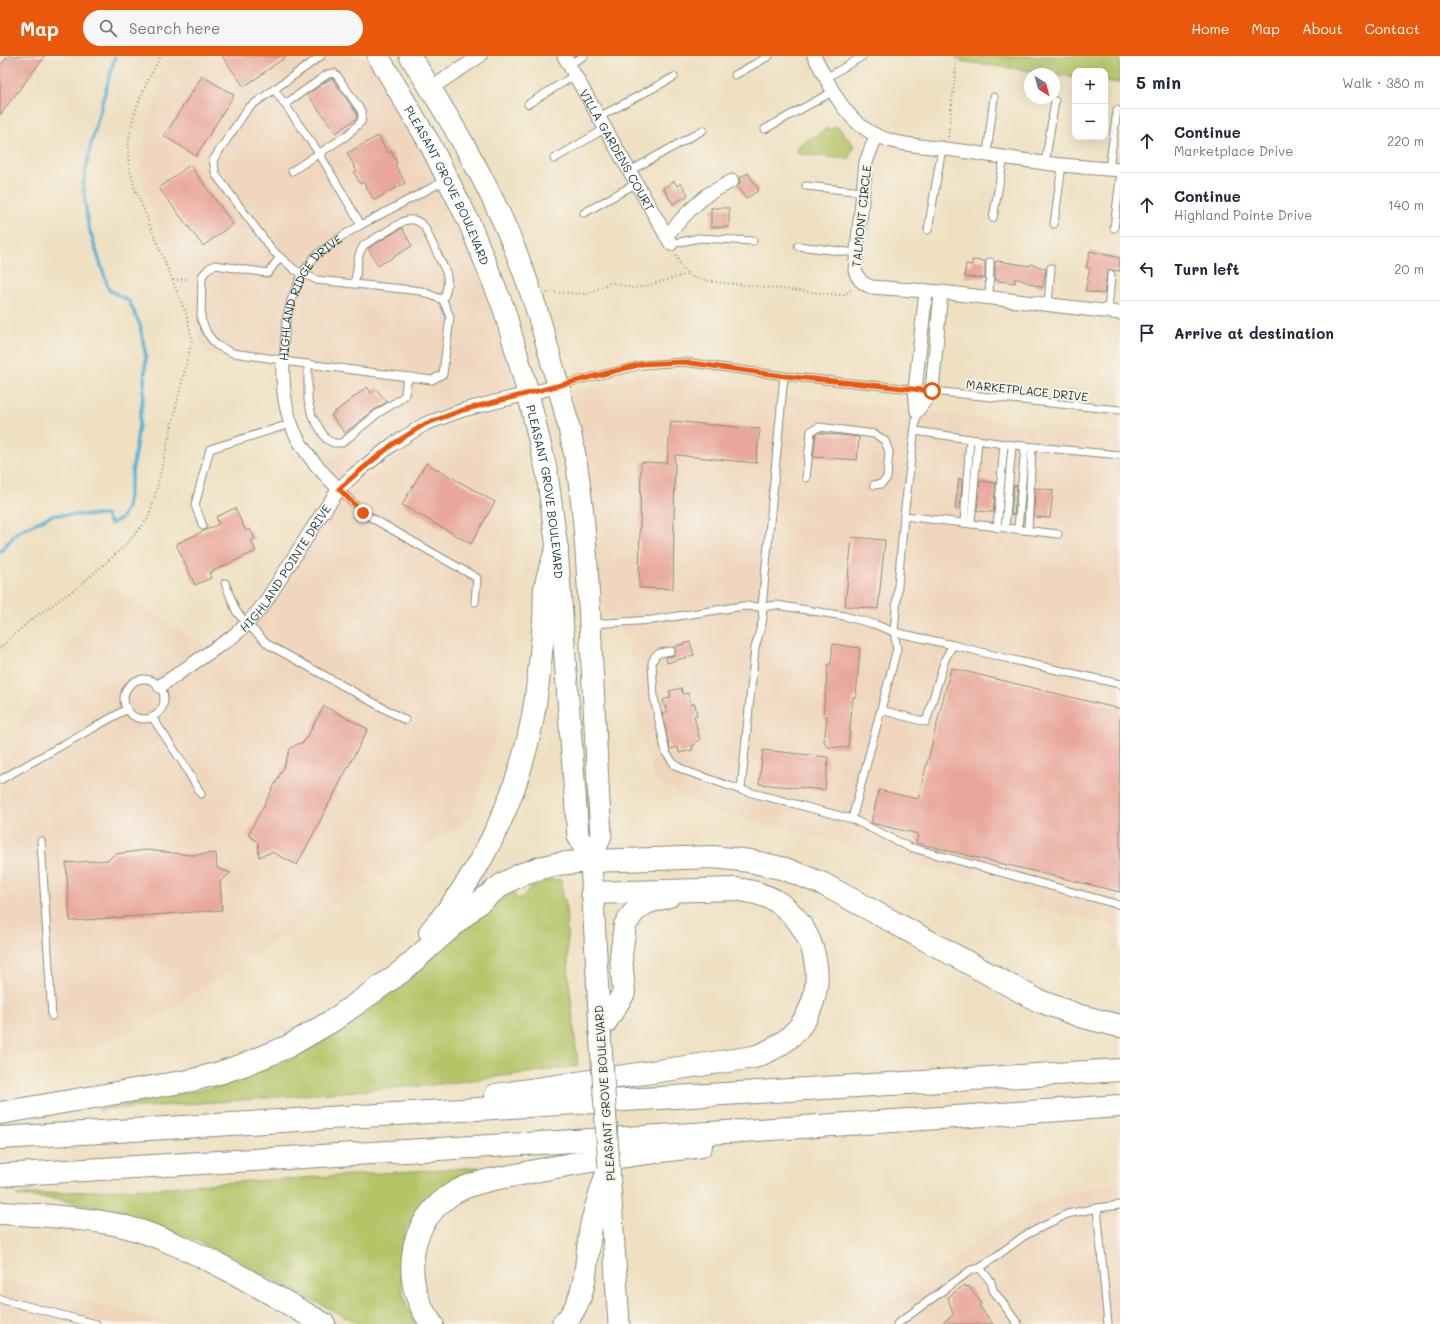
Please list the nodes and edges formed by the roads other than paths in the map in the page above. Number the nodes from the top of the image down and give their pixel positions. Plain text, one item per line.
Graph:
1 (321, 56) edge
2 (378, 56) edge
3 (394, 56) edge
4 (410, 56) edge
5 (480, 56) edge
6 (584, 56) edge
7 (768, 56) edge
8 (814, 56) edge
9 (863, 56) edge
10 (570, 65) edge
11 (735, 75) dead end
12 (674, 77) dead end
13 (826, 78) junction
14 (431, 88) junction
15 (274, 89) junction
16 (834, 91) junction
17 (994, 97) dead end
18 (285, 104) junction
19 (528, 104) dead end
20 (1054, 104) edge
21 (1117, 110) dead end
22 (602, 123) junction
23 (765, 129) dead end
24 (703, 130) dead end
25 (876, 136) junction
26 (944, 148) junction
27 (319, 153) junction
28 (987, 154) junction
29 (1004, 157) junction
30 (554, 159) dead end
31 (1045, 163) junction
32 (1062, 165) junction
33 (1114, 169) edge
34 (630, 171) junction
35 (292, 172) dead end
36 (449, 179) junction
37 (1120, 179) edge
38 (732, 181) dead end
39 (636, 183) junction
40 (806, 186) dead end
41 (863, 192) junction
42 (584, 213) dead end
43 (993, 218) dead end
44 (1054, 224) dead end
45 (361, 225) junction
46 (1114, 228) dead end
47 (928, 230) dead end
48 (668, 240) junction
49 (753, 241) dead end
50 (798, 246) dead end
51 (856, 253) junction
52 (280, 257) junction
53 (990, 262) dead end
54 (1051, 268) dead end
55 (302, 274) junction
56 (1112, 275) dead end
57 (354, 283) junction
58 (926, 291) junction
59 (941, 292) junction
60 (990, 298) junction
61 (443, 300) junction
62 (1048, 305) junction
63 (1114, 312) edge
64 (283, 361) junction
65 (308, 364) junction
66 (784, 376) junction
67 (410, 377) junction
68 (559, 386) junction
69 (915, 390) junction
70 (932, 391) junction
71 (528, 393) junction
72 (1120, 410) edge
73 (917, 411) junction
74 (290, 424) junction
75 (914, 431) junction
76 (970, 438) junction
77 (978, 440) junction
78 (1008, 444) junction
79 (1029, 446) junction
80 (1120, 455) edge
81 (806, 478) dead end
82 (874, 485) dead end
83 (339, 489) junction
84 (904, 516) junction
85 (968, 523) junction
86 (203, 526) dead end
87 (1001, 528) junction
88 (1018, 529) junction
89 (1028, 530) junction
90 (1058, 534) dead end
91 (557, 548) junction
92 (225, 583) dead end
93 (475, 602) dead end
94 (762, 607) junction
95 (247, 624) junction
96 (590, 624) junction
97 (894, 632) junction
98 (953, 645) junction
99 (671, 651) dead end
100 (1120, 684) edge
101 (160, 686) junction
102 (127, 708) junction
103 (881, 710) junction
104 (152, 717) junction
105 (405, 720) dead end
106 (0, 780) edge
107 (741, 790) junction
108 (201, 794) dead end
109 (852, 819) junction
110 (41, 841) dead end
111 (591, 861) junction
112 (689, 891) junction
113 (592, 893) junction
114 (1120, 905) edge
115 (376, 990) junction
116 (52, 1016) dead end
117 (1120, 1026) edge
118 (600, 1031) junction
119 (1120, 1070) edge
120 (1120, 1106) edge
121 (0, 1113) edge
122 (316, 1119) junction
123 (743, 1131) junction
124 (0, 1138) edge
125 (609, 1168) joint
126 (0, 1175) edge
127 (1120, 1206) edge
128 (1096, 1208) junction
129 (603, 1211) junction
130 (0, 1213) edge
131 (980, 1268) junction
132 (0, 1299) edge
133 (96, 1324) edge
134 (324, 1324) edge
135 (432, 1324) edge
136 (563, 1324) edge
137 (619, 1324) edge
138 (897, 1324) edge
139 (1018, 1324) edge
140 (1108, 1324) edge

1 - 15 lane
2 - 36 main road, PLEASANT GROVE BOULEVARD
3 - 14 main road
4 - 14 main road, PLEASANT GROVE BOULEVARD
5 - 14 street
6 - 10 lane
7 - 11 lane
8 - 13 street
9 - 13 lane
10 - 19 lane
10 - 22 street, VILLA GARDENS COURT
12 - 22 lane
13 - 16 street
14 - 68 main road, PLEASANT GROVE BOULEVARD
15 - 18 lane
15 - 52 lane
16 - 23 lane
16 - 25 street
17 - 28 lane
18 - 27 lane
18 - 27 lane
20 - 31 lane
21 - 33 lane
22 - 30 lane
22 - 34 street, VILLA GARDENS COURT
24 - 34 lane
25 - 26 street
25 - 41 street, TALMONT CIRCLE
26 - 28 street
26 - 47 lane
27 - 35 lane
27 - 45 lane
28 - 29 street
29 - 31 street
29 - 43 lane
31 - 32 street
32 - 33 street
32 - 44 lane
34 - 39 street, VILLA GARDENS COURT
36 - 45 lane, HIGHLAND RIDGE DRIVE
36 - 71 main road, PLEASANT GROVE BOULEVARD
37 - 46 lane
38 - 48 street
39 - 42 lane
39 - 48 street, VILLA GARDENS COURT
40 - 41 lane
41 - 51 street, TALMONT CIRCLE
45 - 55 lane, HIGHLAND RIDGE DRIVE
48 - 49 lane
50 - 51 lane
51 - 58 street, TALMONT CIRCLE
52 - 55 lane
52 - 64 lane
53 - 60 lane
54 - 62 lane
55 - 57 lane
55 - 64 lane, HIGHLAND RIDGE DRIVE
56 - 63 lane
57 - 61 lane
57 - 61 lane
58 - 59 street, TALMONT CIRCLE
58 - 69 street
59 - 60 street, TALMONT CIRCLE
59 - 70 street
60 - 62 street, TALMONT CIRCLE
61 - 67 lane
62 - 63 street, TALMONT CIRCLE
64 - 65 lane
64 - 74 street, HIGHLAND RIDGE DRIVE
65 - 67 lane
65 - 67 lane
66 - 68 lane
66 - 69 lane
66 - 94 lane
68 - 71 street, HIGHLAND POINTE DRIVE
68 - 96 main road, PLEASANT GROVE BOULEVARD
69 - 70 lane, MARKETPLACE DRIVE
69 - 73 street
70 - 72 lane, MARKETPLACE DRIVE
70 - 73 street
71 - 83 street, HIGHLAND POINTE DRIVE
71 - 91 main road, PLEASANT GROVE BOULEVARD
73 - 75 lane
74 - 83 street, HIGHLAND RIDGE DRIVE
74 - 86 lane
75 - 76 lane
75 - 84 lane
76 - 77 lane
76 - 85 lane
77 - 78 lane
77 - 85 lane
78 - 79 lane
78 - 87 lane
79 - 80 lane
79 - 88 lane
79 - 89 lane
81 - 82 lane
83 - 93 lane
83 - 95 street, HIGHLAND POINTE DRIVE
84 - 85 lane
84 - 97 lane
85 - 87 lane
87 - 88 lane
88 - 89 lane
89 - 90 lane
91 - 111 main road, PLEASANT GROVE BOULEVARD
91 - 115 highway
92 - 95 lane
94 - 96 lane
94 - 97 lane
94 - 107 lane
95 - 101 street, HIGHLAND POINTE DRIVE
95 - 105 lane
96 - 111 main road, PLEASANT GROVE BOULEVARD
97 - 98 lane
97 - 103 lane
98 - 100 lane
98 - 103 lane
99 - 107 lane
101 - 102 lane
101 - 104 lane
102 - 104 lane
102 - 106 lane
103 - 109 lane
104 - 108 lane
107 - 109 lane
109 - 114 lane
110 - 116 lane
111 - 113 main road, PLEASANT GROVE BOULEVARD
111 - 115 highway
111 - 117 highway
112 - 113 highway
112 - 118 highway
112 - 122 highway
113 - 118 main road, PLEASANT GROVE BOULEVARD
115 - 121 highway
118 - 125 main road, PLEASANT GROVE BOULEVARD, bridge
119 - 122 highway
120 - 123 highway
122 - 124 highway
123 - 126 highway
123 - 135 highway
125 - 129 highway
127 - 128 lane
128 - 131 lane
128 - 140 lane
129 - 136 highway
129 - 137 main road
130 - 134 highway
131 - 138 lane
131 - 139 lane
132 - 133 lane

